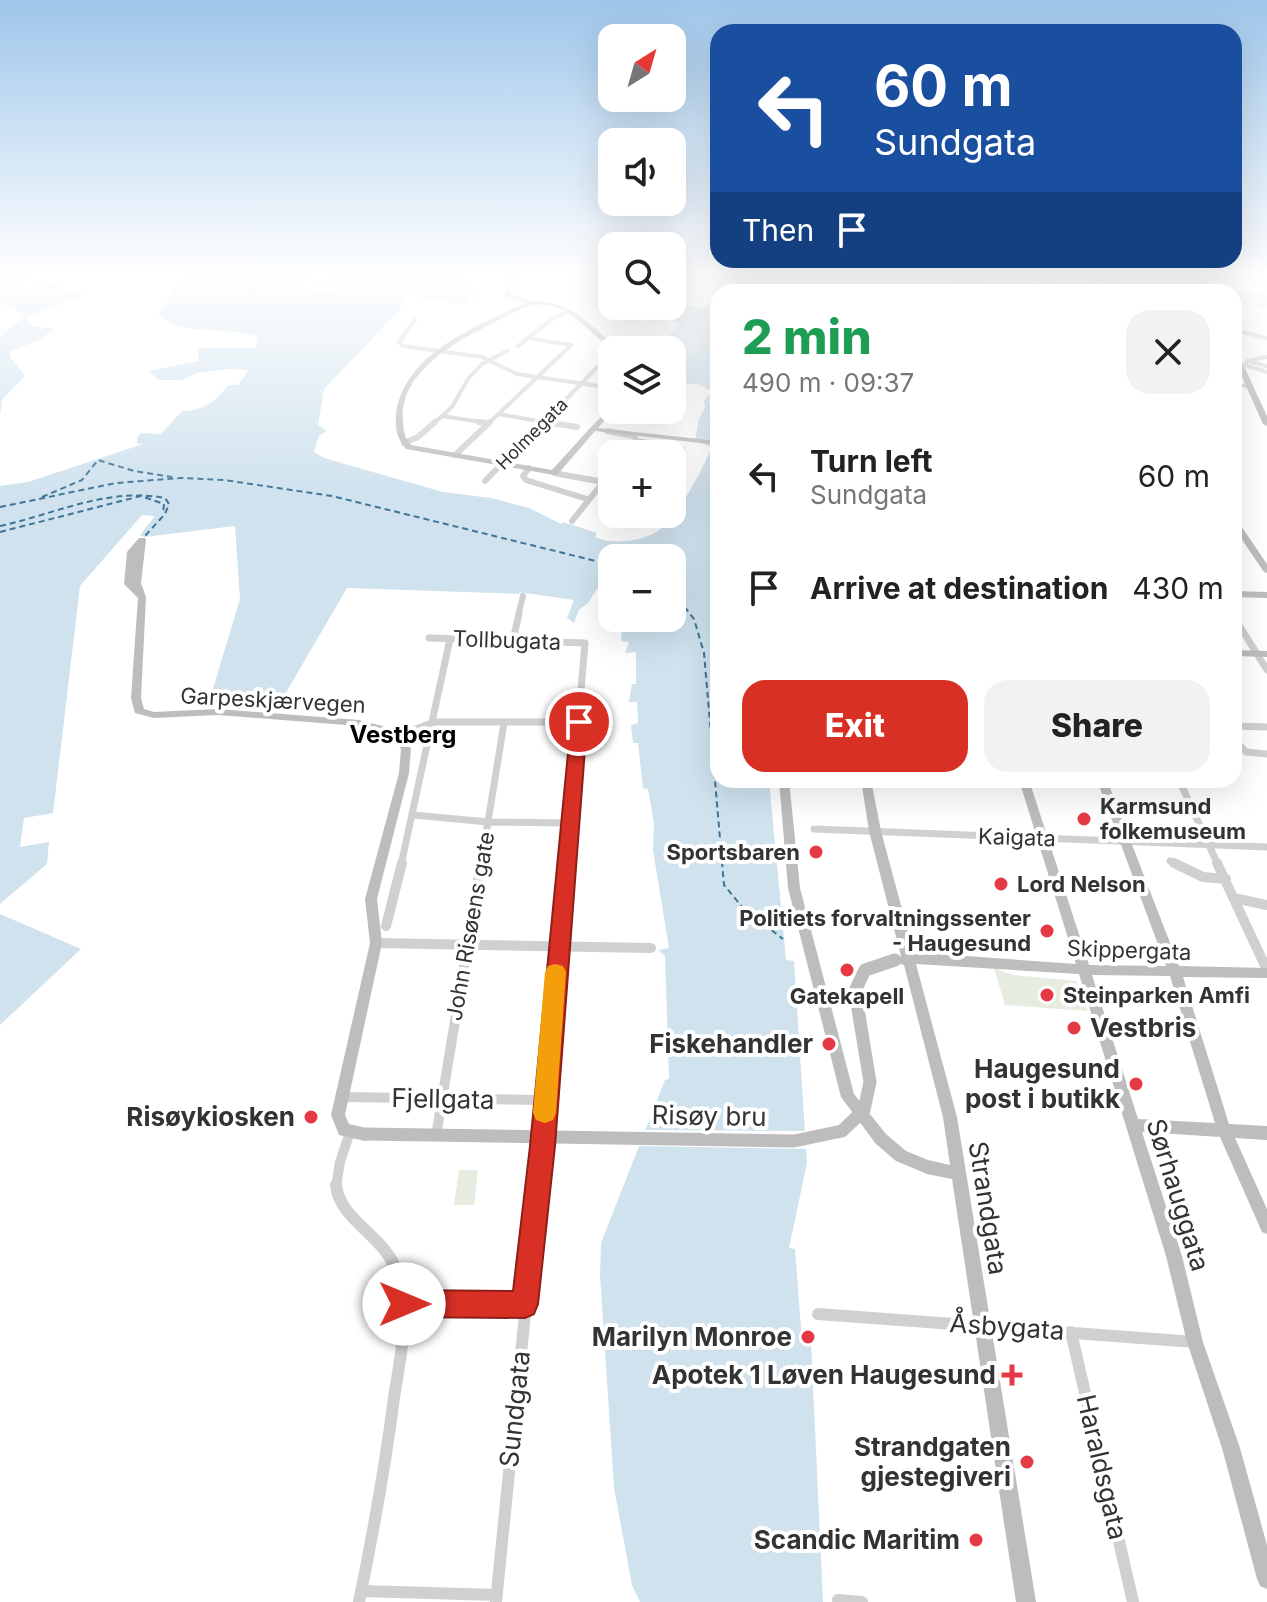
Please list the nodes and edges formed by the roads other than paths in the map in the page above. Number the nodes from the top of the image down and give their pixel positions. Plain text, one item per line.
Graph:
1 (412, 349) edge
2 (443, 349) edge
3 (567, 349) edge
4 (507, 351) dead end
5 (438, 352) junction
6 (1267, 357) edge
7 (489, 360) junction
8 (1246, 363) junction
9 (1267, 366) edge
10 (598, 367) edge
11 (1267, 372) edge
12 (537, 377) junction
13 (581, 384) junction
14 (598, 386) edge
15 (1242, 387) edge
16 (1242, 388) edge
17 (498, 414) junction
18 (442, 416) junction
19 (543, 421) junction
20 (488, 423) junction
21 (598, 423) edge
22 (612, 424) edge
23 (1267, 424) edge
24 (577, 427) dead end
25 (592, 429) junction
26 (1267, 433) edge
27 (637, 436) junction
28 (635, 440) edge
29 (651, 440) edge
30 (710, 442) edge
31 (404, 443) junction
32 (455, 455) junction
33 (502, 464) junction
34 (529, 468) junction
35 (554, 473) junction
36 (485, 481) dead end
37 (598, 481) edge
38 (598, 487) edge
39 (587, 499) junction
40 (572, 521) dead end
41 (1242, 534) edge
42 (143, 538) dead end
43 (1267, 570) edge
44 (1242, 594) edge
45 (1267, 595) edge
46 (523, 596) dead end
47 (1242, 628) edge
48 (429, 638) dead end
49 (450, 639) junction
50 (513, 640) junction
51 (585, 643) joint
52 (1242, 653) edge
53 (1262, 654) edge
54 (1267, 670) edge
55 (434, 722) junction
56 (579, 722) junction
57 (504, 723) junction
58 (1242, 726) edge
59 (1267, 727) edge
60 (398, 736) junction
61 (1242, 748) edge
62 (1267, 754) edge
63 (785, 788) edge
64 (867, 788) edge
65 (1026, 788) edge
66 (1105, 788) edge
67 (1183, 788) edge
68 (414, 815) junction
69 (488, 822) junction
70 (570, 823) junction
71 (814, 829) dead end
72 (875, 831) junction
73 (1041, 838) junction
74 (1125, 841) junction
75 (1209, 845) junction
76 (1267, 847) edge
77 (1170, 861) dead end
78 (1226, 879) junction
79 (1234, 898) junction
80 (1267, 905) edge
81 (386, 926) dead end
82 (376, 943) junction
83 (466, 945) junction
84 (557, 947) junction
85 (651, 948) dead end
86 (902, 960) junction
87 (1081, 969) junction
88 (1267, 971) edge
89 (1175, 972) junction
90 (342, 1097) junction
91 (441, 1099) junction
92 (545, 1100) junction
93 (1132, 1125) junction
94 (437, 1130) dead end
95 (1224, 1130) junction
96 (358, 1133) junction
97 (1267, 1133) edge
98 (958, 1173) junction
99 (1267, 1227) edge
100 (404, 1304) junction
101 (525, 1304) junction
102 (818, 1314) dead end
103 (983, 1326) junction
104 (1071, 1332) junction
105 (1195, 1342) junction
106 (1267, 1579) edge
107 (360, 1596) edge
108 (497, 1598) edge
109 (838, 1600) edge
110 (862, 1602) edge
111 (1026, 1602) edge
112 (1133, 1602) edge

1 - 5 street
2 - 5 street
3 - 12 street
4 - 7 street
5 - 7 street
5 - 31 street
6 - 8 street
7 - 12 street
7 - 18 street
8 - 9 street
8 - 11 street
10 - 13 street, Holmegata
12 - 13 street
12 - 17 street
13 - 14 street
13 - 19 street, Holmegata
15 - 23 main road
16 - 26 main road
17 - 19 street
17 - 20 street
18 - 20 street
18 - 31 street
19 - 24 street
19 - 33 street, Holmegata
20 - 32 street
21 - 25 street
22 - 27 street
25 - 27 street
25 - 35 street
27 - 28 street
27 - 29 street
27 - 30 street
31 - 32 street
32 - 33 street
33 - 34 street
33 - 36 street, Holmegata
34 - 35 street
34 - 39 street
35 - 37 street
38 - 39 street
39 - 40 street
41 - 43 street
42 - 60 street, Garpeskjærvegen
44 - 45 street
46 - 50 street
47 - 53 street
48 - 49 street, Tollbugata
49 - 50 street, Tollbugata
49 - 55 street
50 - 51 street, Tollbugata
51 - 56 street, Sundgata
52 - 53 street
53 - 54 street
55 - 57 street
55 - 60 street
55 - 68 street
56 - 57 street
56 - 70 street, Sundgata
57 - 69 street, John Risøens gate
58 - 59 street
60 - 82 street
61 - 62 street
63 - 98 street
64 - 72 street, Strandgata
65 - 73 street, Sørhauggata
66 - 74 street
67 - 75 street
68 - 69 street
68 - 81 street
69 - 70 street
69 - 83 street, John Risøens gate
70 - 84 street, Sundgata
71 - 72 street, Kaigata
72 - 73 street, Kaigata
72 - 86 street, Strandgata
73 - 74 street, Kaigata
73 - 87 street, Sørhauggata
74 - 75 street, Kaigata
74 - 89 street
75 - 76 street, Kaigata
75 - 78 street
77 - 78 street
78 - 79 street
79 - 80 street
79 - 88 street
82 - 83 street
82 - 90 street
83 - 84 street
83 - 91 street, John Risøens gate
84 - 85 street
84 - 92 street, Sundgata
86 - 87 street, Skippergata
86 - 96 street, Risøy bru, bridge
86 - 98 street, Strandgata
87 - 89 street, Skippergata
87 - 93 street, Sørhauggata
88 - 89 street, Skippergata
89 - 95 street
90 - 91 street, Fjellgata
90 - 96 street
91 - 92 street, Fjellgata
91 - 94 street, John Risøens gate
92 - 101 street, Sundgata
93 - 95 street
93 - 105 street, Sørhauggata
95 - 97 street
95 - 99 street
96 - 100 street
98 - 103 street, Strandgata
100 - 101 street
100 - 107 street
101 - 108 street, Sundgata
102 - 103 street, Åsbygata
103 - 104 street, Åsbygata
103 - 111 street, Strandgata
104 - 105 street, Åsbygata
104 - 112 street, Haraldsgata
105 - 106 street, Sørhauggata
107 - 108 street
109 - 110 street

